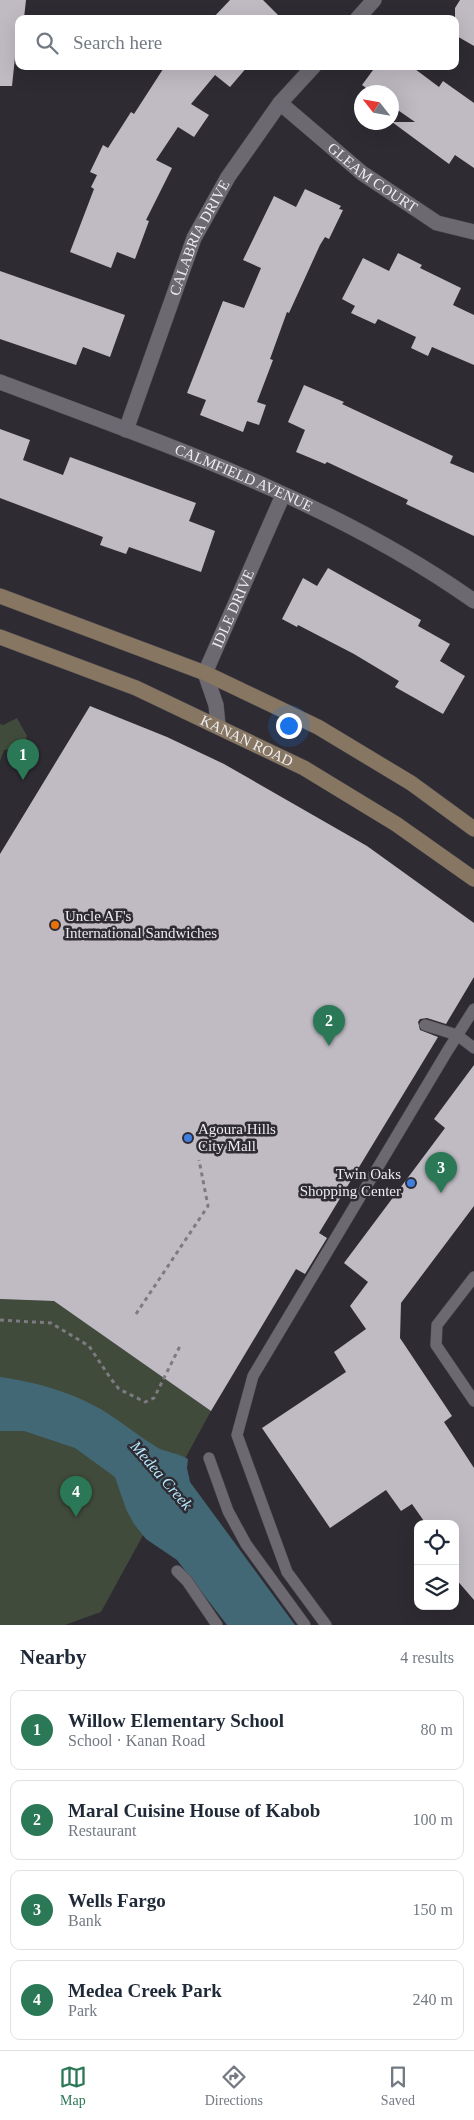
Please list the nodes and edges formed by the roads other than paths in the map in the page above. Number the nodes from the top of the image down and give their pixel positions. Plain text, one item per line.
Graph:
1 (374, 0) edge
2 (361, 15) edge
3 (310, 70) edge
4 (280, 103) junction
5 (474, 232) edge
6 (0, 382) edge
7 (126, 430) junction
8 (283, 495) junction
9 (0, 596) edge
10 (474, 601) edge
11 (0, 637) edge
12 (205, 673) junction
13 (218, 725) junction
14 (474, 829) edge
15 (474, 880) edge
16 (474, 1009) edge
17 (425, 1025) dead end
18 (457, 1035) junction
19 (474, 1048) edge
20 (474, 1277) edge
21 (474, 1401) edge
22 (209, 1458) dead end
23 (177, 1572) dead end
24 (217, 1625) edge
25 (306, 1625) edge
26 (326, 1625) edge

1 - 2 street
3 - 4 street, CALABRIA DRIVE
4 - 5 street, GLEAM COURT
4 - 7 street, CALABRIA DRIVE
6 - 7 street, CALMFIELD AVENUE
7 - 8 street, CALMFIELD AVENUE
8 - 10 street, CALMFIELD AVENUE
8 - 12 street, IDLE DRIVE
9 - 12 main road
11 - 13 main road, KANAN ROAD
12 - 13 street
12 - 14 main road
13 - 15 main road, KANAN ROAD
16 - 18 lane
17 - 18 lane
18 - 19 lane
18 - 26 lane
20 - 21 lane
22 - 25 lane
23 - 24 lane

